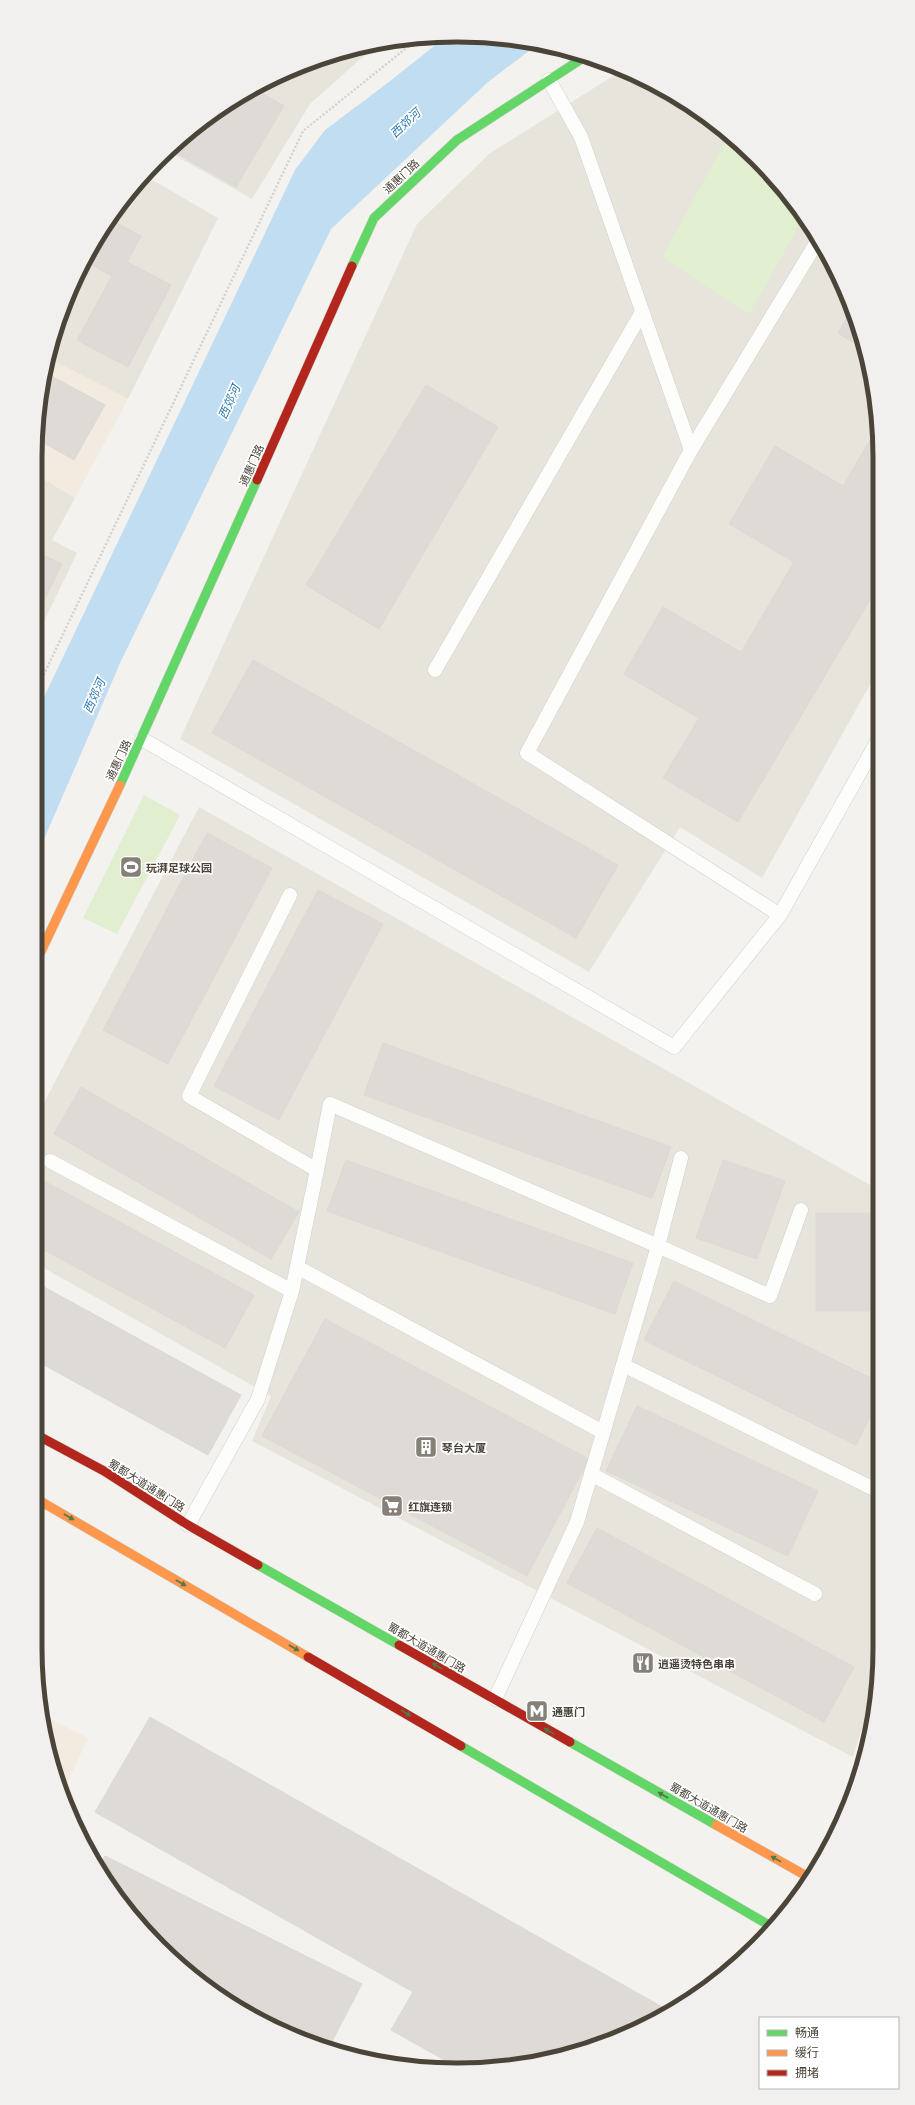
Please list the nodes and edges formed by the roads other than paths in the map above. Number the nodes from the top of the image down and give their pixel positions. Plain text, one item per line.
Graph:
1 (579, 60) edge
2 (549, 80) junction
3 (815, 246) edge
4 (642, 312) junction
5 (690, 450) junction
6 (435, 670) dead end
7 (142, 739) junction
8 (873, 749) edge
9 (290, 895) dead end
10 (780, 915) junction
11 (42, 949) edge
12 (681, 1158) dead end
13 (50, 1161) dead end
14 (317, 1170) junction
15 (801, 1210) dead end
16 (658, 1246) junction
17 (297, 1267) junction
18 (292, 1291) junction
19 (623, 1365) junction
20 (603, 1432) junction
21 (42, 1438) edge
22 (591, 1474) junction
23 (873, 1489) edge
24 (42, 1502) edge
25 (188, 1525) junction
26 (815, 1594) dead end
27 (495, 1699) junction
28 (805, 1875) edge
29 (767, 1924) edge

1 - 2 main road, 通惠门路
2 - 4 lane
2 - 7 main road, 通惠门路
3 - 5 lane
4 - 5 lane
4 - 6 lane
5 - 10 lane
7 - 10 lane
7 - 11 main road, 通惠门路
8 - 10 lane
9 - 14 lane
12 - 16 lane
13 - 18 lane
14 - 16 lane
14 - 17 lane
15 - 16 lane
16 - 19 lane
17 - 18 lane
17 - 20 lane
18 - 25 lane
19 - 20 lane
19 - 23 lane
20 - 22 lane
21 - 25 main road, 蜀都大道通惠门路
22 - 26 lane
22 - 27 lane
24 -> 29 main road
27 -> 25 main road, 蜀都大道通惠门路
28 -> 27 main road, 蜀都大道通惠门路

